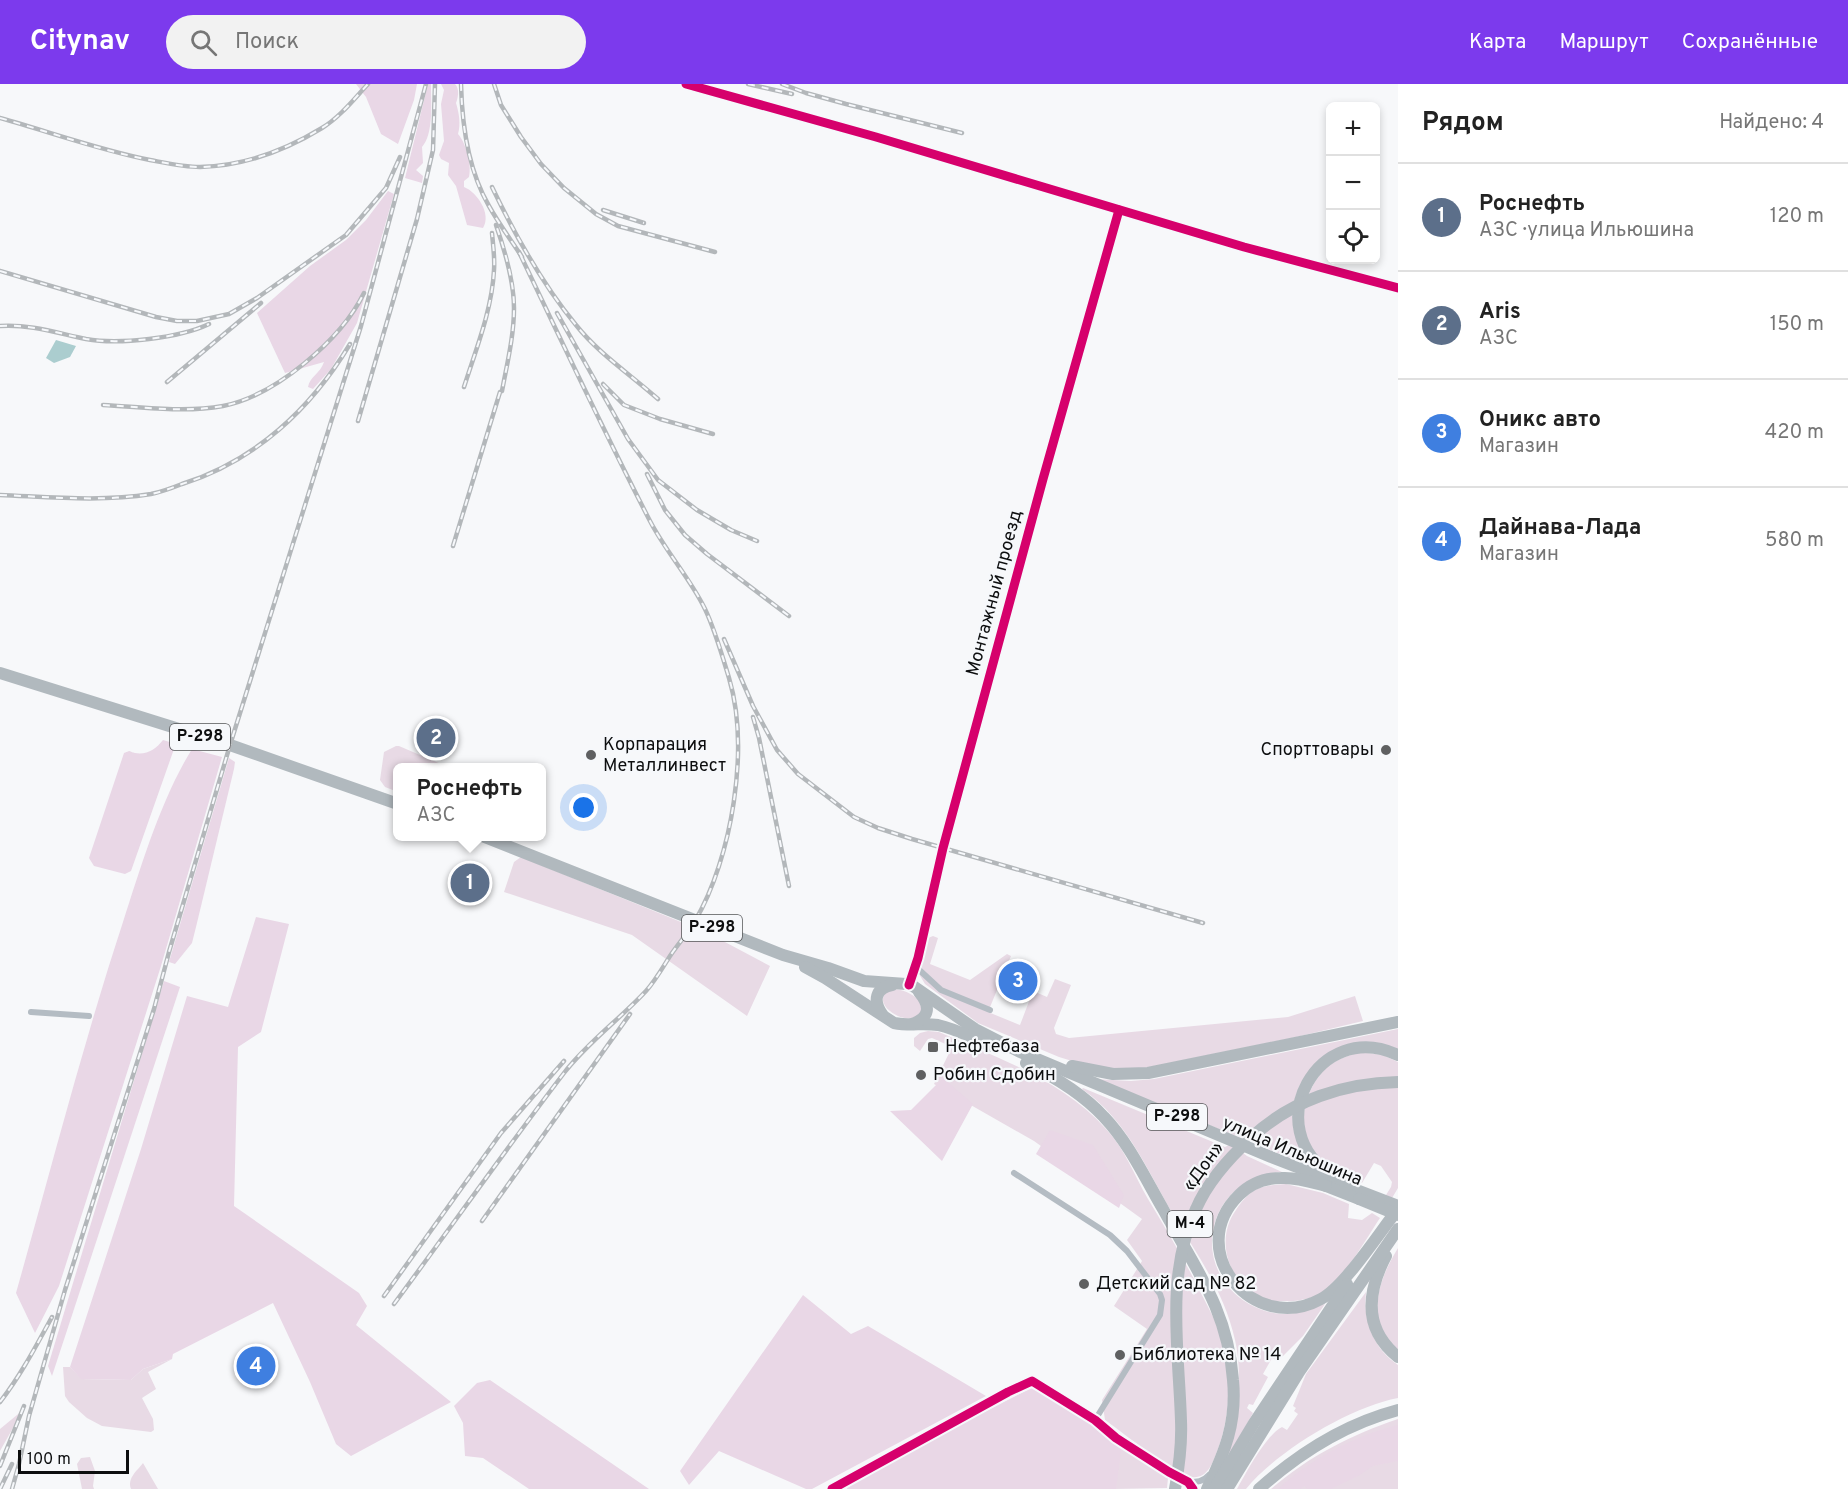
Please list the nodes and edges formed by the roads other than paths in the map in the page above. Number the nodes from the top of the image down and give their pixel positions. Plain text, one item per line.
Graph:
1 (686, 84) edge
2 (1119, 210) junction
3 (1398, 288) edge
4 (0, 673) edge
5 (393, 802) edge
6 (492, 841) edge
7 (783, 955) junction
8 (915, 966) junction
9 (909, 986) junction
10 (990, 1010) dead end
11 (31, 1012) dead end
12 (89, 1016) dead end
13 (886, 1018) junction
14 (1398, 1022) edge
15 (910, 1024) junction
16 (975, 1034) junction
17 (989, 1040) junction
18 (1398, 1055) edge
19 (1398, 1082) edge
20 (1014, 1173) dead end
21 (1326, 1186) junction
22 (1359, 1193) junction
23 (1397, 1210) edge
24 (1398, 1229) edge
25 (1398, 1233) edge
26 (1398, 1357) edge
27 (1398, 1410) edge
28 (1095, 1420) junction
29 (1223, 1455) junction
30 (1188, 1482) junction
31 (832, 1489) edge
32 (1175, 1489) edge
33 (1193, 1489) edge
34 (1207, 1489) edge
35 (1215, 1489) edge
36 (1227, 1489) edge
37 (1258, 1489) edge

1 - 2 street
2 - 3 street
2 - 8 street, Монтажный проезд
4 - 5 highway, Р-298
6 - 7 highway, Р-298
7 - 9 highway, Р-298
7 - 13 highway, Р-298
8 - 9 street, Монтажный проезд
8 - 10 street
9 - 13 highway
9 - 15 highway
9 - 16 highway, Р-298
11 - 12 street
13 - 15 highway, Р-298
14 - 17 highway
15 - 16 highway, Р-298
16 - 17 highway, улица Ильюшина / Р-298
17 - 21 highway, улица Ильюшина / Р-298
17 - 22 highway, улица Ильюшина / Р-298
17 - 29 highway, Р-298
18 - 22 highway
19 - 32 highway, «Дон» / М-4, bridge
20 - 28 street
21 - 22 highway, улица Ильюшина / Р-298
21 - 23 highway
22 - 23 highway, улица Ильюшина / Р-298, bridge
23 - 35 highway
24 - 36 highway
25 - 26 highway
27 - 37 highway
28 - 30 street
28 - 31 street
29 - 30 street
29 - 34 highway, Р-298
30 - 33 street

